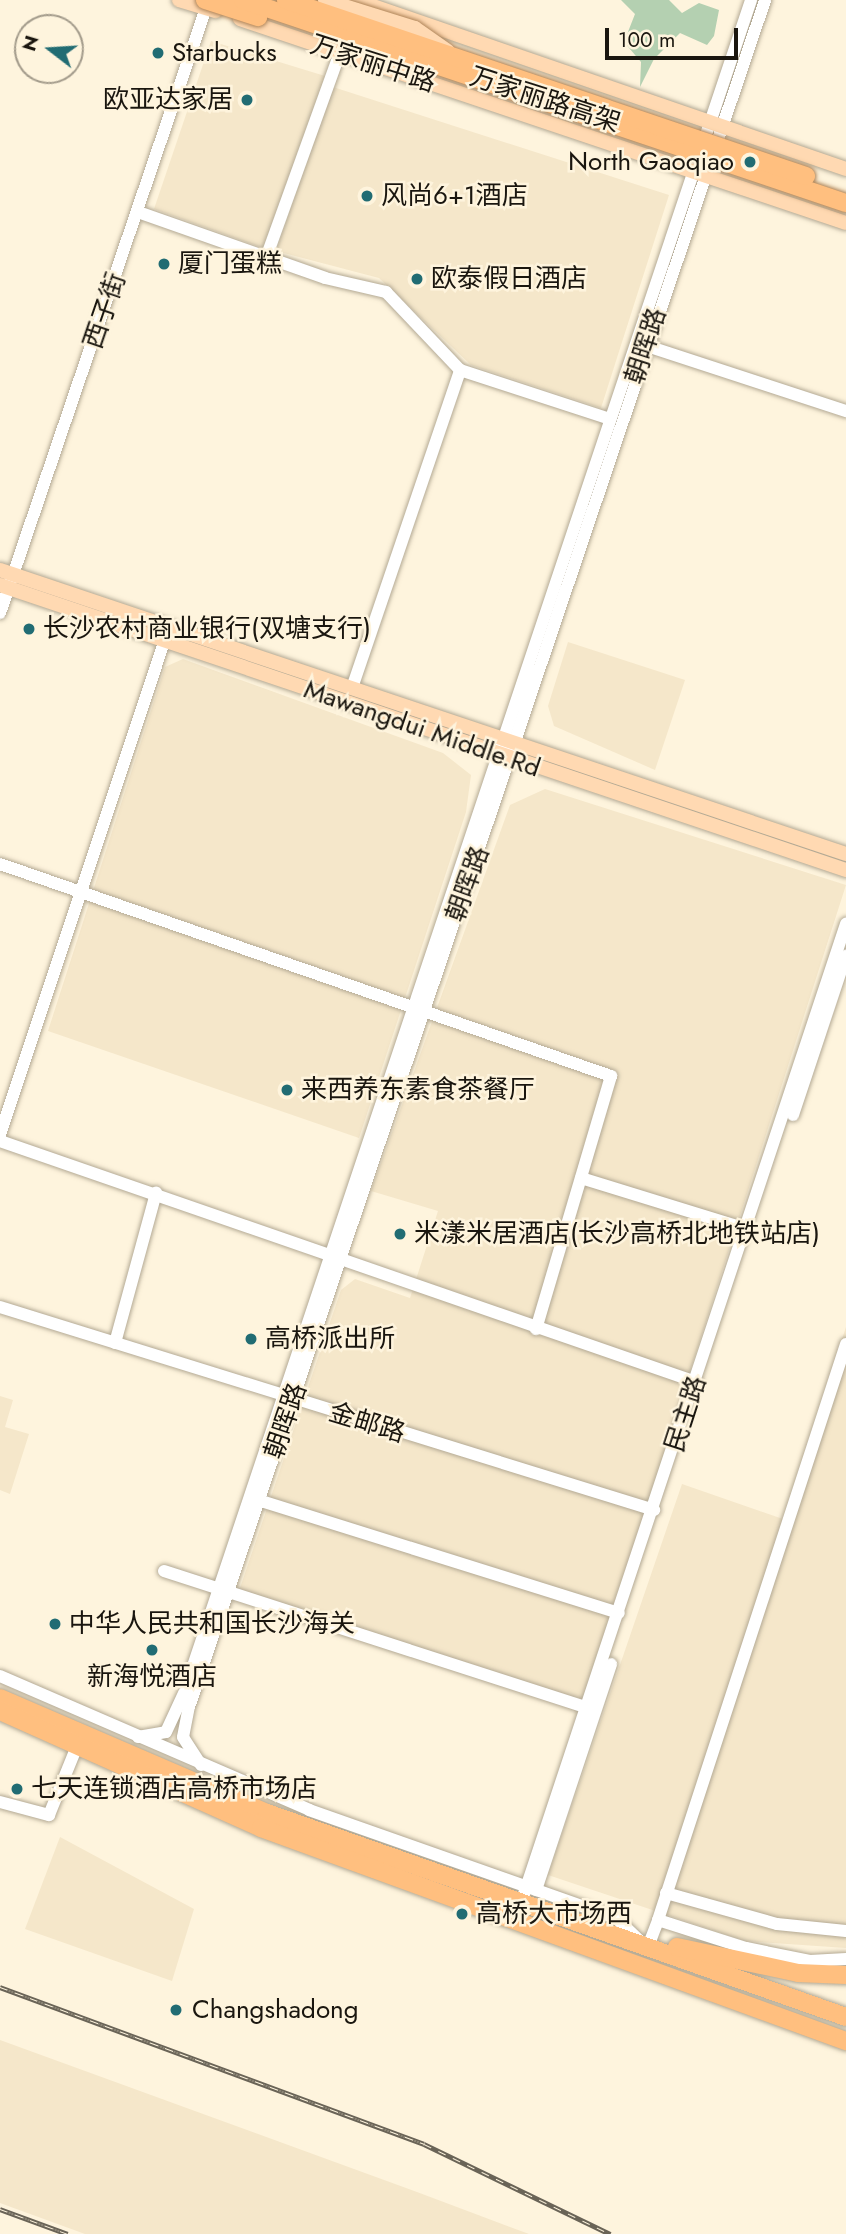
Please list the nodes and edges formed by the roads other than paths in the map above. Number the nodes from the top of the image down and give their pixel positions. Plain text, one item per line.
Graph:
1 (179, 0) edge
2 (243, 0) edge
3 (286, 0) edge
4 (326, 0) edge
5 (356, 0) edge
6 (751, 0) edge
7 (765, 0) edge
8 (206, 4) edge
9 (345, 34) junction
10 (340, 53) junction
11 (455, 56) junction
12 (718, 124) junction
13 (846, 169) edge
14 (701, 173) junction
15 (846, 190) edge
16 (846, 203) edge
17 (138, 212) junction
18 (846, 223) edge
19 (266, 258) junction
20 (644, 345) junction
21 (460, 370) junction
22 (846, 411) edge
23 (607, 418) junction
24 (0, 570) edge
25 (8, 583) edge
26 (0, 614) edge
27 (167, 634) junction
28 (352, 688) junction
29 (509, 741) junction
30 (496, 755) junction
31 (512, 760) junction
32 (846, 854) edge
33 (0, 864) edge
34 (846, 870) edge
35 (82, 891) junction
36 (846, 924) edge
37 (846, 956) edge
38 (417, 1009) junction
39 (0, 1135) edge
40 (0, 1141) edge
41 (581, 1178) junction
42 (156, 1193) junction
43 (747, 1229) junction
44 (328, 1253) junction
45 (340, 1261) junction
46 (0, 1307) edge
47 (536, 1329) junction
48 (115, 1343) junction
49 (846, 1344) edge
50 (696, 1382) junction
51 (288, 1399) junction
52 (258, 1500) junction
53 (654, 1510) junction
54 (164, 1571) dead end
55 (221, 1593) junction
56 (619, 1613) junction
57 (0, 1676) edge
58 (0, 1698) edge
59 (587, 1708) junction
60 (0, 1711) edge
61 (138, 1737) junction
62 (77, 1746) junction
63 (201, 1765) junction
64 (0, 1802) edge
65 (528, 1893) junction
66 (666, 1894) junction
67 (658, 1920) junction
68 (846, 1931) edge
69 (645, 1943) junction
70 (682, 1952) junction
71 (846, 1959) edge
72 (846, 1975) edge
73 (846, 2017) edge
74 (824, 2032) junction
75 (846, 2034) edge
76 (846, 2041) edge

1 - 8 main road, 万家丽中路
2 - 9 highway, 万家丽路高架, bridge
3 - 11 highway, 万家丽路高架, bridge
4 - 11 main road, bridge
5 - 12 main road, 万家丽中路
6 - 12 street, 朝晖路
7 - 12 street, 朝晖路
8 - 9 highway, bridge
8 - 10 main road, 万家丽中路
8 - 17 street, 西子街
9 - 16 highway, 万家丽路高架, bridge
10 - 14 main road, 万家丽中路
10 - 19 street
11 - 15 highway, 万家丽路高架, bridge
12 - 13 main road, 万家丽中路
12 - 14 street, 朝晖路
14 - 18 main road, 万家丽中路
14 - 20 street, 朝晖路
14 - 23 street, 朝晖路
17 - 19 street
17 - 25 street, 西子街
19 - 21 street
20 - 22 street
20 - 29 street, 朝晖路
21 - 23 street
21 - 28 street
23 - 29 street, 朝晖路
24 - 25 main road, Mawangdui Middle.Rd
25 - 26 street, 西子街
25 - 27 main road, Mawangdui Middle.Rd
27 - 28 main road, Mawangdui Middle.Rd
27 - 30 main road, Mawangdui Middle.Rd
27 - 35 street
28 - 29 main road, Mawangdui Middle.Rd
29 - 30 street, 朝晖路
29 - 31 street, 朝晖路
29 - 32 main road, Mawangdui Middle.Rd
30 - 31 main road, Mawangdui Middle.Rd
30 - 38 street, 朝晖路
31 - 34 main road, Mawangdui Middle.Rd
31 - 38 street, 朝晖路
33 - 35 street
35 - 38 street
35 - 39 street
36 - 43 street, 民主路
37 - 65 street, 民主路
38 - 41 street
38 - 44 street, 朝晖路
38 - 45 street, 朝晖路
40 - 42 street
41 - 43 street
41 - 47 street
42 - 44 street
42 - 48 street
43 - 50 street, 民主路
44 - 45 street
44 - 51 street, 朝晖路
45 - 47 street
45 - 51 street, 朝晖路
46 - 48 street, 金邮路
47 - 50 street
48 - 51 street, 金邮路
49 - 66 street
50 - 53 street, 民主路
51 - 52 street, 朝晖路
51 - 53 street, 金邮路
51 - 55 street, 朝晖路
52 - 55 street, 朝晖路
52 - 56 street
53 - 56 street, 民主路
54 - 55 street
55 - 59 street
55 - 61 street, 朝晖路
55 - 63 street, 朝晖路
56 - 59 street, 民主路
57 - 61 street
58 - 65 highway
59 - 65 street, 民主路
60 - 62 highway
61 - 63 street
62 - 64 street
62 - 74 highway
63 - 65 street
65 - 69 highway
66 - 67 street
66 - 68 street
67 - 69 street
67 - 71 street
69 - 70 highway
70 - 72 highway
70 - 73 highway
74 - 75 highway
74 - 76 highway

